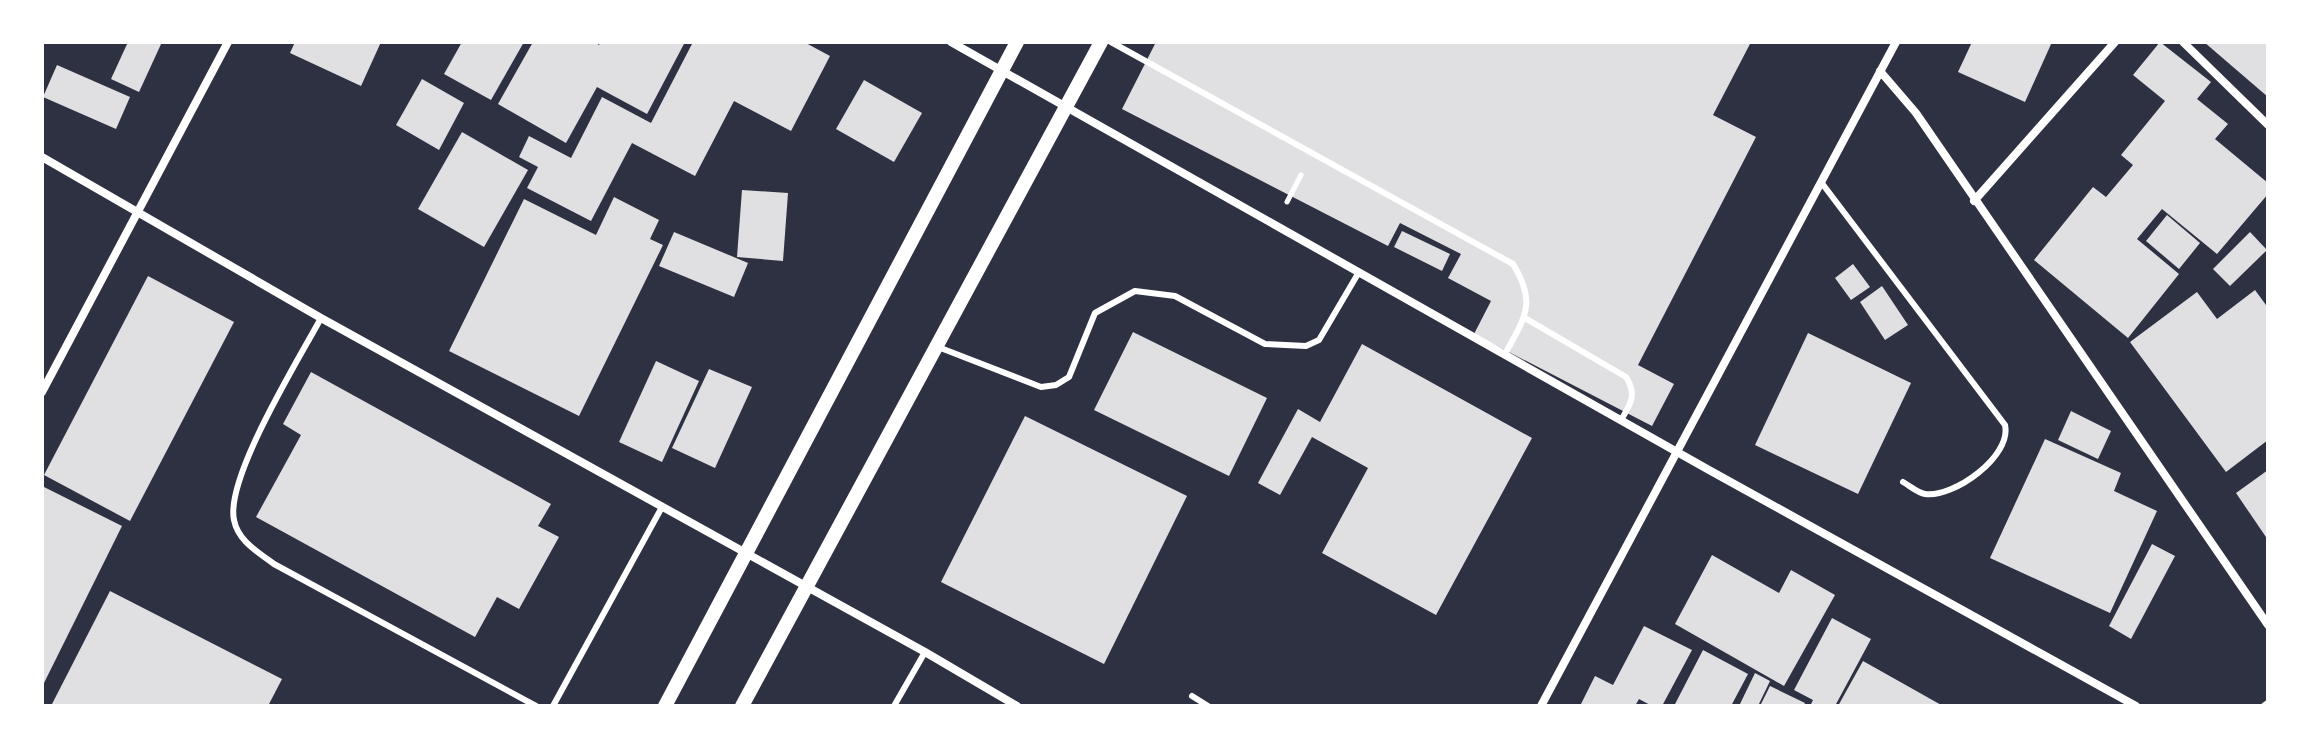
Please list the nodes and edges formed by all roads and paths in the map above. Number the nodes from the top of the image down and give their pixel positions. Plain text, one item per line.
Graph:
1 (228, 42) edge
2 (951, 42) edge
3 (1017, 42) edge
4 (1101, 42) edge
5 (1111, 42) edge
6 (1896, 42) edge
7 (2115, 42) edge
8 (2183, 42) edge
9 (1002, 70) junction
10 (1880, 71) junction
11 (1066, 106) junction
12 (2268, 125) edge
13 (1313, 153) junction
14 (42, 157) edge
15 (1821, 182) junction
16 (1974, 201) junction
17 (138, 212) junction
18 (1275, 224) junction
19 (1359, 272) junction
20 (321, 318) junction
21 (1525, 318) junction
22 (936, 347) junction
23 (1505, 354) junction
24 (42, 392) edge
25 (1621, 420) junction
26 (1675, 451) junction
27 (1903, 482) dead end
28 (662, 507) junction
29 (746, 553) junction
30 (806, 586) junction
31 (2268, 625) edge
32 (925, 652) junction
33 (1192, 696) dead end
34 (536, 706) edge
35 (553, 706) edge
36 (665, 706) edge
37 (742, 706) edge
38 (894, 706) edge
39 (1017, 706) edge
40 (1208, 706) edge
41 (1541, 706) edge
42 (2136, 706) edge

1 - 17 street
2 - 9 street
3 - 9 street
4 - 11 street
5 - 13 lane
6 - 10 street
7 - 16 street
8 - 12 street
9 - 11 street
9 - 29 street
10 - 15 street
10 - 16 street
11 - 18 street
11 - 22 street
13 - 18 path
13 - 21 lane
14 - 17 street
15 - 26 street
15 - 27 lane
16 - 31 street
17 - 20 street
17 - 24 street
18 - 19 street
19 - 22 lane
19 - 23 street
20 - 28 street
20 - 34 lane
21 - 23 lane
21 - 25 lane
22 - 30 street
23 - 25 street
25 - 26 street
26 - 41 street
26 - 42 street
28 - 29 street
28 - 35 lane
29 - 30 street
29 - 36 street
30 - 32 street
30 - 37 street
32 - 38 lane
32 - 39 street
33 - 40 lane

